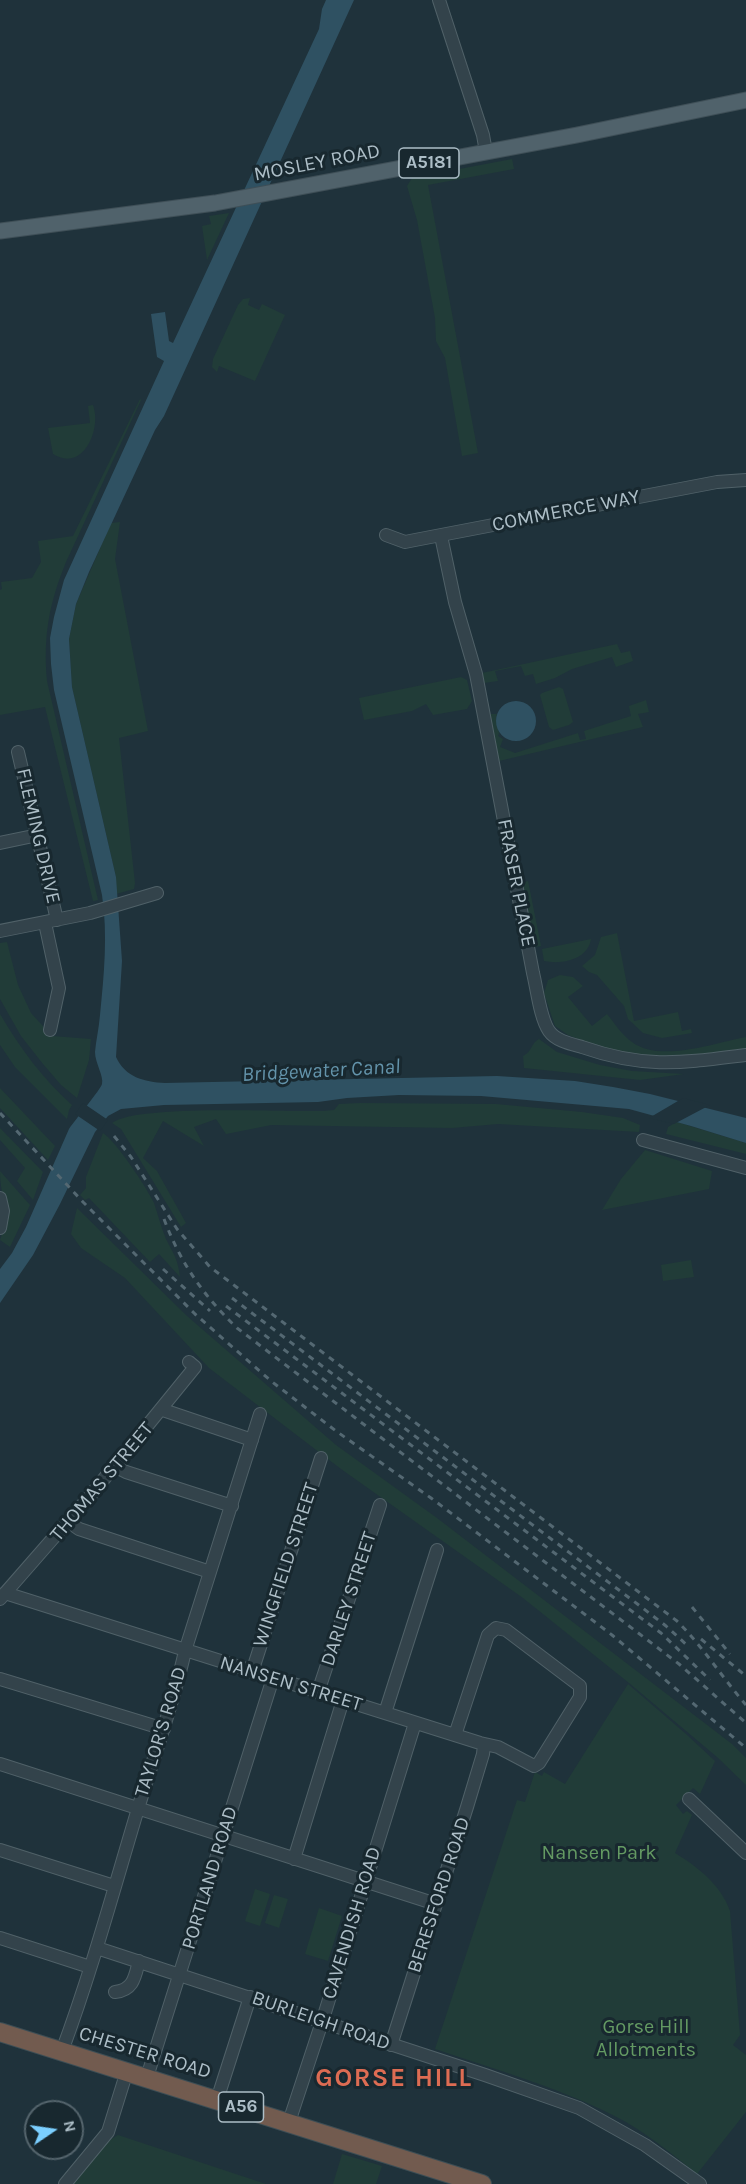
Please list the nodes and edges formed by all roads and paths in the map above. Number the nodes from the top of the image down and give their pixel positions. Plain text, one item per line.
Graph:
1 (439, 0) edge
2 (746, 100) edge
3 (486, 152) junction
4 (0, 231) edge
5 (746, 480) edge
6 (386, 535) dead end
7 (441, 536) junction
8 (17, 752) dead end
9 (38, 835) junction
10 (0, 843) edge
11 (157, 893) dead end
12 (51, 922) junction
13 (0, 931) edge
14 (48, 1022) dead end
15 (746, 1055) edge
16 (643, 1140) dead end
17 (746, 1168) edge
18 (0, 1198) edge
19 (0, 1228) edge
20 (189, 1362) dead end
21 (162, 1410) junction
22 (260, 1414) dead end
23 (252, 1440) junction
24 (321, 1458) dead end
25 (114, 1466) junction
26 (380, 1505) dead end
27 (232, 1506) junction
28 (69, 1522) junction
29 (437, 1550) dead end
30 (210, 1572) junction
31 (3, 1597) edge
32 (185, 1651) junction
33 (252, 1671) junction
34 (273, 1678) junction
35 (0, 1679) edge
36 (318, 1692) junction
37 (344, 1700) junction
38 (385, 1713) junction
39 (415, 1723) junction
40 (164, 1729) junction
41 (455, 1735) junction
42 (484, 1744) junction
43 (0, 1764) edge
44 (689, 1800) dead end
45 (138, 1809) junction
46 (224, 1836) junction
47 (0, 1850) edge
48 (746, 1853) edge
49 (294, 1858) junction
50 (365, 1881) junction
51 (114, 1886) junction
52 (436, 1904) junction
53 (0, 1938) edge
54 (97, 1948) junction
55 (139, 1961) junction
56 (90, 1967) junction
57 (180, 1976) junction
58 (116, 1992) dead end
59 (250, 1997) junction
60 (322, 2022) junction
61 (1, 2035) edge
62 (391, 2045) junction
63 (62, 2051) junction
64 (127, 2071) junction
65 (147, 2078) junction
66 (217, 2100) junction
67 (289, 2122) junction
68 (65, 2184) edge
69 (482, 2184) edge
70 (700, 2184) edge

1 - 3 street
2 - 3 main road, MOSLEY ROAD / A5181
3 - 4 main road, MOSLEY ROAD / A5181
5 - 7 street, COMMERCE WAY
6 - 7 street, COMMERCE WAY
7 - 15 street, FRASER PLACE
8 - 9 street, FLEMING DRIVE
9 - 10 street
9 - 12 street, FLEMING DRIVE
11 - 12 street
12 - 13 street
12 - 14 street, FLEMING DRIVE
16 - 17 street
18 - 19 street
20 - 21 street, THOMAS STREET
21 - 23 street
21 - 25 street, THOMAS STREET
22 - 23 street, TAYLOR'S ROAD
23 - 27 street, TAYLOR'S ROAD
24 - 33 street, WINGFIELD STREET
25 - 27 street
25 - 28 street, THOMAS STREET
26 - 36 street, DARLEY STREET
27 - 30 street, TAYLOR'S ROAD
28 - 30 street
28 - 31 street, THOMAS STREET
29 - 38 street
30 - 32 street, TAYLOR'S ROAD
31 - 32 street, NANSEN STREET
32 - 33 street, NANSEN STREET
32 - 40 street, TAYLOR'S ROAD
33 - 34 street, NANSEN STREET
34 - 36 street, NANSEN STREET
34 - 46 street, PORTLAND ROAD
35 - 40 street
36 - 37 street, NANSEN STREET
37 - 38 street, NANSEN STREET
37 - 49 street
38 - 39 street, NANSEN STREET
39 - 41 street, NANSEN STREET
39 - 50 street, CAVENDISH ROAD
40 - 45 street, TAYLOR'S ROAD
41 - 42 street, NANSEN STREET
41 - 42 street, NANSEN STREET
42 - 52 street, BERESFORD ROAD
43 - 45 street
44 - 48 street
45 - 46 street
45 - 51 street, TAYLOR'S ROAD
46 - 49 street
46 - 57 street, PORTLAND ROAD
47 - 51 street
49 - 50 street
50 - 52 street
50 - 60 street, CAVENDISH ROAD
51 - 54 street, TAYLOR'S ROAD
52 - 62 street, BERESFORD ROAD
53 - 56 street
54 - 55 street, BURLEIGH ROAD
54 - 56 street, TAYLOR'S ROAD
55 - 57 street, BURLEIGH ROAD
55 - 58 street
56 - 63 street, TAYLOR'S ROAD
57 - 59 street, BURLEIGH ROAD
57 - 65 street, PORTLAND ROAD
59 - 60 street, BURLEIGH ROAD
59 - 66 street
60 - 62 street, BURLEIGH ROAD
60 - 67 street, CAVENDISH ROAD
61 - 63 highway, CHESTER ROAD / A56
62 - 70 street, BURLEIGH ROAD
63 - 64 highway, CHESTER ROAD / A56
64 - 65 highway, CHESTER ROAD / A56
64 - 68 street
65 - 66 highway, CHESTER ROAD / A56
66 - 67 highway, CHESTER ROAD / A56
67 - 69 highway, CHESTER ROAD / A56

